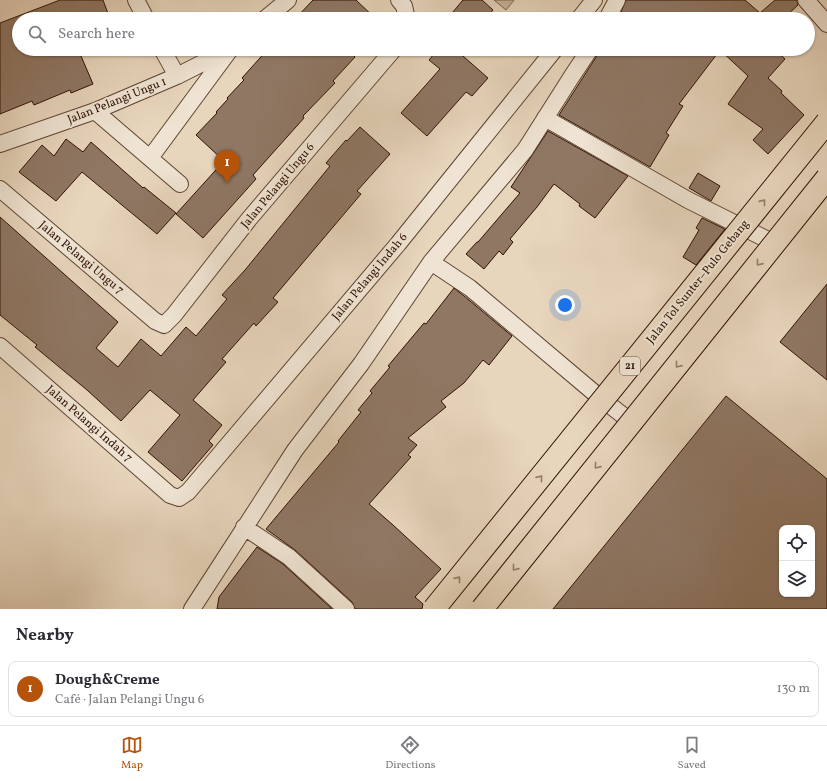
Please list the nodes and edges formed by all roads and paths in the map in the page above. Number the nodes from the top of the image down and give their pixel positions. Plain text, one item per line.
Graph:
1 (136, 0) edge
2 (288, 0) edge
3 (399, 0) edge
4 (594, 0) edge
5 (618, 0) edge
6 (806, 0) edge
7 (142, 12) edge
8 (274, 12) edge
9 (405, 12) edge
10 (585, 12) edge
11 (611, 12) edge
12 (827, 24) edge
13 (166, 56) edge
14 (216, 56) edge
15 (225, 56) edge
16 (388, 56) edge
17 (549, 56) edge
18 (585, 56) edge
19 (177, 76) junction
20 (96, 111) junction
21 (545, 118) junction
22 (827, 122) edge
23 (0, 144) edge
24 (150, 158) junction
25 (827, 178) edge
26 (180, 184) dead end
27 (0, 189) edge
28 (776, 244) dead end
29 (431, 262) junction
30 (164, 325) joint
31 (0, 346) edge
32 (634, 424) dead end
33 (179, 498) joint
34 (244, 527) junction
35 (192, 609) edge
36 (346, 609) edge
37 (434, 609) edge
38 (482, 609) edge

1 - 7 street
2 - 8 street
3 - 9 street
4 - 10 street
5 - 11 street
6 - 12 street
13 - 19 street
14 - 19 street, Jalan Pelangi Ungu 1
15 - 24 street
16 - 30 street, Jalan Pelangi Ungu 6
17 - 33 street, Jalan Pelangi Indah 6
18 - 21 street
19 - 20 street, Jalan Pelangi Ungu 1
20 - 23 street, Jalan Pelangi Ungu 1
20 - 24 street
21 - 28 street
21 - 29 street
37 -> 22 highway, Jalan Tol Sunter–Pulo Gebang / 21, bridge
24 - 26 street
25 -> 38 highway, bridge
27 - 30 street, Jalan Pelangi Ungu 7
29 - 32 street
29 - 34 street
31 - 33 street, Jalan Pelangi Indah 7
34 - 35 street
34 - 36 street

